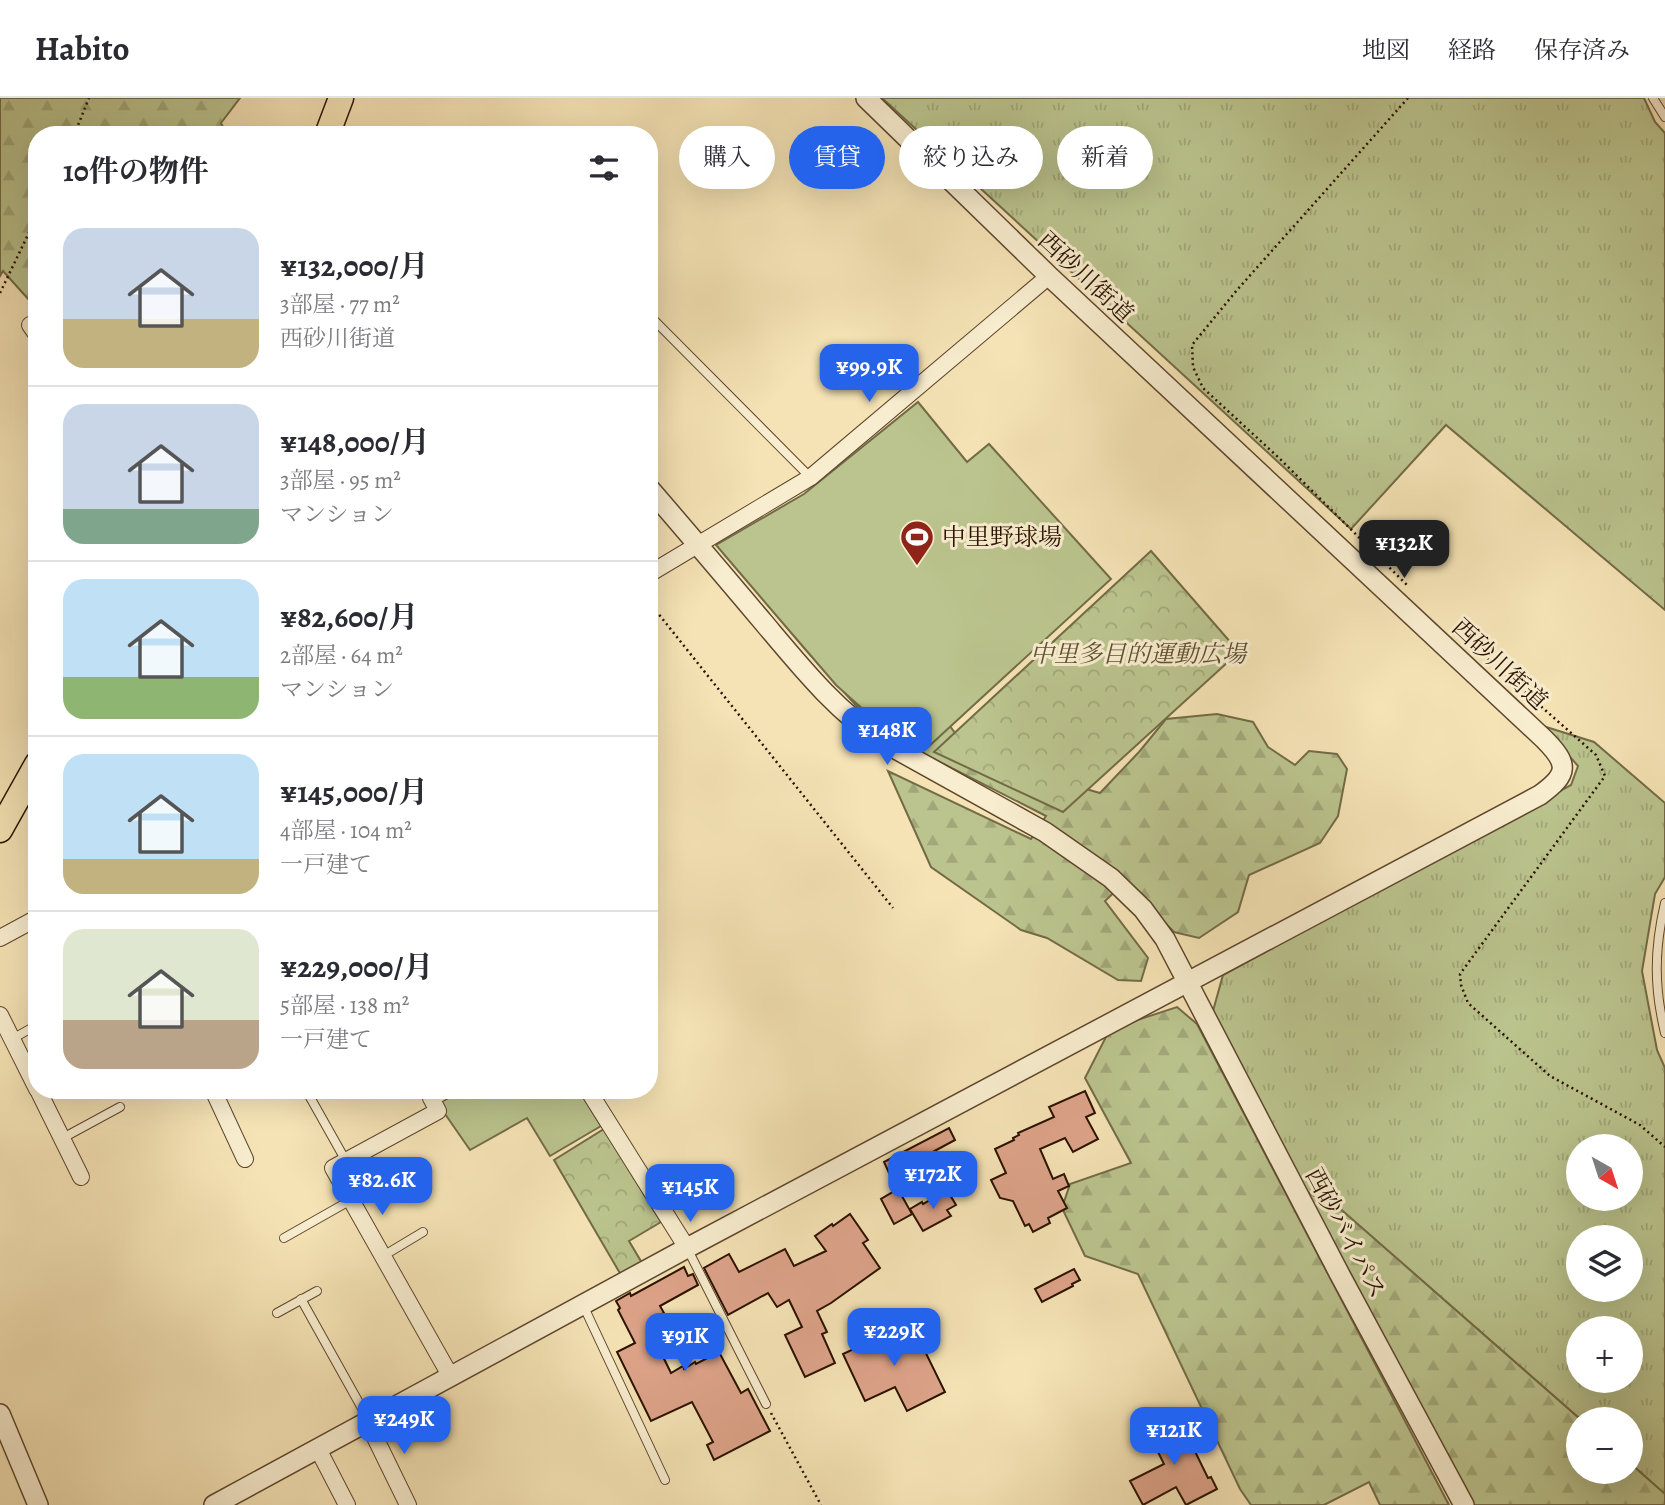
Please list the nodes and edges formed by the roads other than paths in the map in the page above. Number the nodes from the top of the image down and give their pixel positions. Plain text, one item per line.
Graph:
1 (341, 98) edge
2 (866, 98) edge
3 (1653, 98) edge
4 (1665, 117) edge
5 (330, 126) edge
6 (1049, 276) junction
7 (658, 324) edge
8 (811, 477) junction
9 (658, 498) edge
10 (698, 545) junction
11 (658, 569) edge
12 (28, 780) edge
13 (0, 830) edge
14 (1665, 904) edge
15 (28, 923) edge
16 (0, 938) edge
17 (1187, 982) junction
18 (0, 1014) edge
19 (28, 1030) edge
20 (1665, 1033) edge
21 (12, 1039) junction
22 (28, 1071) edge
23 (42, 1099) edge
24 (217, 1099) edge
25 (313, 1099) edge
26 (432, 1099) edge
27 (594, 1099) edge
28 (120, 1107) dead end
29 (61, 1139) junction
30 (245, 1159) dead end
31 (346, 1161) junction
32 (81, 1177) dead end
33 (351, 1200) junction
34 (423, 1232) dead end
35 (284, 1238) dead end
36 (687, 1248) junction
37 (383, 1256) junction
38 (317, 1291) dead end
39 (301, 1299) junction
40 (583, 1305) junction
41 (277, 1313) dead end
42 (452, 1377) junction
43 (766, 1404) road end
44 (0, 1415) edge
45 (369, 1422) junction
46 (318, 1449) junction
47 (664, 1480) dead end
48 (38, 1505) edge
49 (214, 1505) edge
50 (347, 1505) edge
51 (408, 1505) edge
52 (1464, 1505) edge

1 - 5 main road
2 - 6 street, 西砂川街道
3 - 4 lane
6 - 8 street
6 - 17 street, 西砂川街道
7 - 8 lane
8 - 10 street
9 - 10 street, 西砂バイパス
10 - 11 street
10 - 17 street, 西砂バイパス
12 - 13 main road
14 - 20 lane
15 - 16 street
17 - 36 street, 西砂川街道
17 - 52 street, 西砂バイパス
18 - 21 street
19 - 21 lane
21 - 22 street
23 - 29 street
24 - 30 street
25 - 31 lane
26 - 31 street
27 - 36 street
28 - 29 lane
29 - 32 street
31 - 33 street
33 - 35 lane
33 - 37 street
34 - 37 lane
36 - 40 street, 西砂川街道
36 - 43 lane
37 - 42 street
38 - 39 lane
39 - 41 lane
39 - 45 lane
40 - 42 street, 西砂川街道
40 - 47 lane
42 - 45 street, 西砂川街道
44 - 48 street
45 - 46 street, 西砂川街道
45 - 51 street
46 - 49 street, 西砂川街道
46 - 50 street

